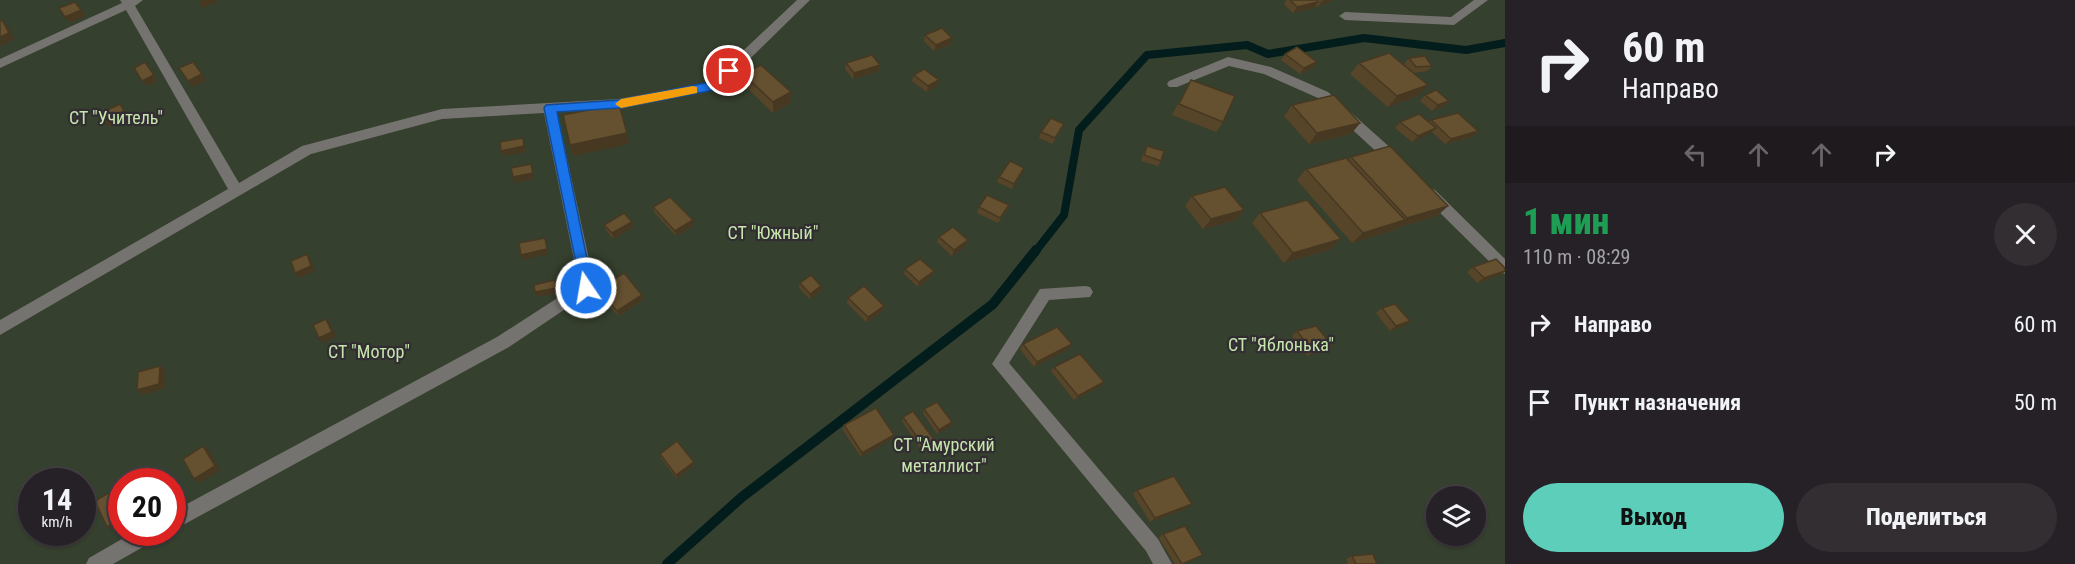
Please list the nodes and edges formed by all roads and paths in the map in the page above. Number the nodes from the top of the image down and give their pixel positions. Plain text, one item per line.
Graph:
1 (804, 0) edge
2 (1482, 0) edge
3 (130, 1) edge
4 (1345, 16) dead end
5 (0, 64) edge
6 (1173, 84) dead end
7 (550, 108) junction
8 (1407, 171) edge
9 (1423, 187) edge
10 (236, 191) junction
11 (1505, 268) edge
12 (1085, 292) dead end
13 (0, 328) edge
14 (186, 514) edge
15 (128, 546) edge
16 (95, 564) edge
17 (1163, 564) edge

1 - 7 street
2 - 4 street
3 - 5 street
3 - 10 street
6 - 8 street
7 - 10 street
7 - 14 street
9 - 11 street
10 - 13 street
12 - 17 street
15 - 16 street

